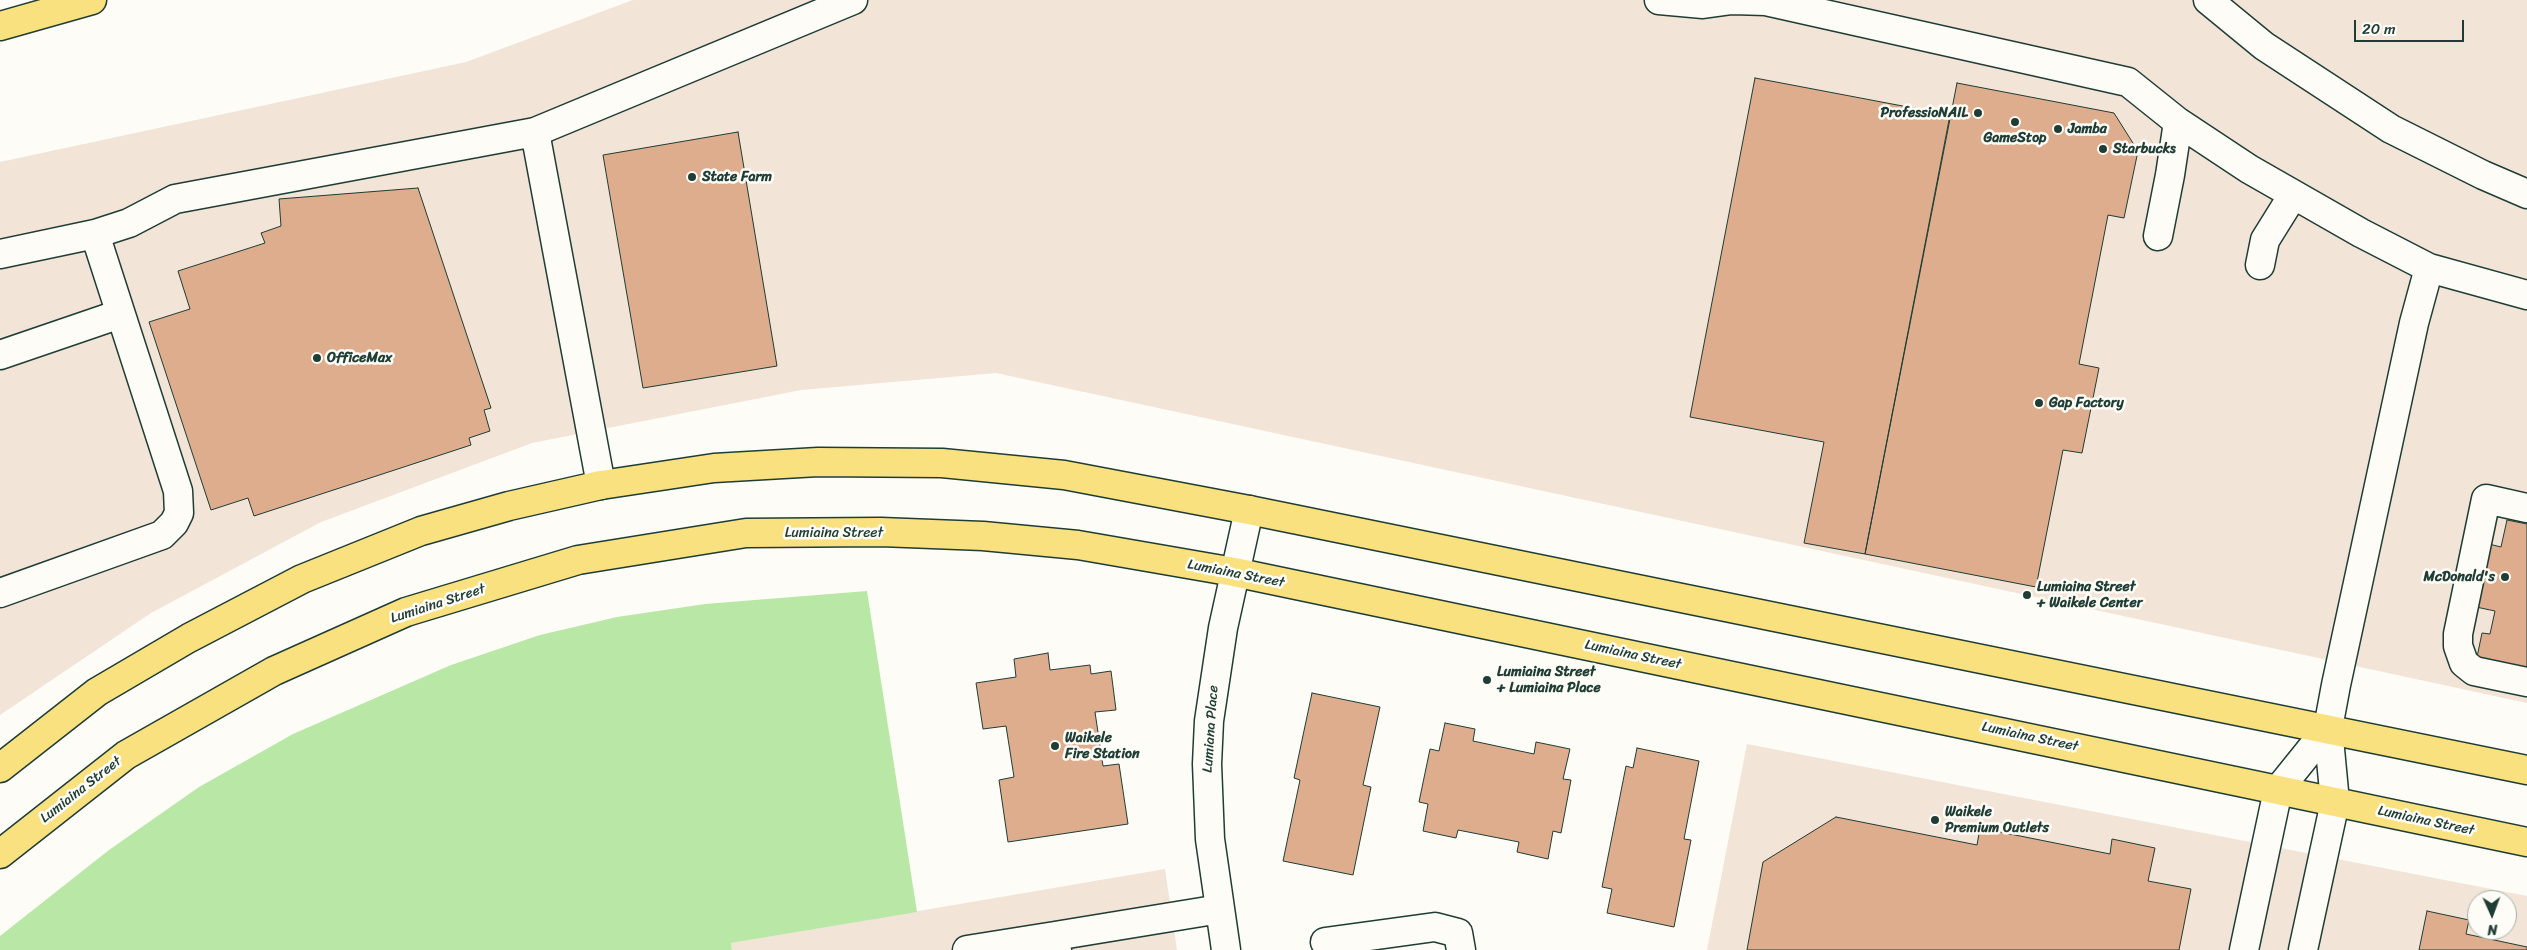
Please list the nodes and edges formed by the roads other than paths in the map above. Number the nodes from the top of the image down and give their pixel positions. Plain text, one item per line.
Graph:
1 (92, 0) edge
2 (853, 0) edge
3 (1659, 0) edge
4 (2208, 0) edge
5 (0, 26) edge
6 (2178, 122) junction
7 (535, 132) junction
8 (2527, 194) edge
9 (2293, 195) junction
10 (95, 234) junction
11 (2158, 236) dead end
12 (0, 254) edge
13 (2260, 265) dead end
14 (2429, 268) junction
15 (2527, 296) edge
16 (120, 314) junction
17 (0, 355) edge
18 (601, 485) junction
19 (2527, 508) edge
20 (1249, 510) junction
21 (1234, 572) junction
22 (0, 593) edge
23 (2527, 682) edge
24 (2328, 728) junction
25 (0, 768) edge
26 (2527, 770) edge
27 (2278, 790) junction
28 (2335, 802) junction
29 (2527, 842) edge
30 (0, 854) edge
31 (1220, 909) junction
32 (1325, 942) dead end
33 (1056, 943) edge
34 (967, 950) edge
35 (1226, 950) edge
36 (1460, 950) edge
37 (2244, 950) edge
38 (2302, 950) edge

1 - 5 main road
2 - 7 street
3 - 6 street
4 - 8 street
6 - 9 street
6 - 11 street
7 - 10 street
7 - 18 street
9 - 13 street
9 - 14 street
10 - 12 street
10 - 16 street
14 - 15 street
14 - 24 street
16 - 17 street
16 - 22 street
18 - 20 main road
18 - 25 main road
19 - 23 street
20 - 21 street, Lumiana Place
20 - 24 main road
21 - 27 main road, Lumiaina Street
21 - 30 main road, Lumiaina Street
21 - 31 street, Lumiana Place
24 - 26 main road
24 - 27 street
24 - 28 street
27 - 28 main road, Lumiaina Street
27 - 37 street
28 - 29 main road, Lumiaina Street
28 - 38 street
31 - 33 street
31 - 35 street, Lumiana Place
32 - 36 street
33 - 34 street

